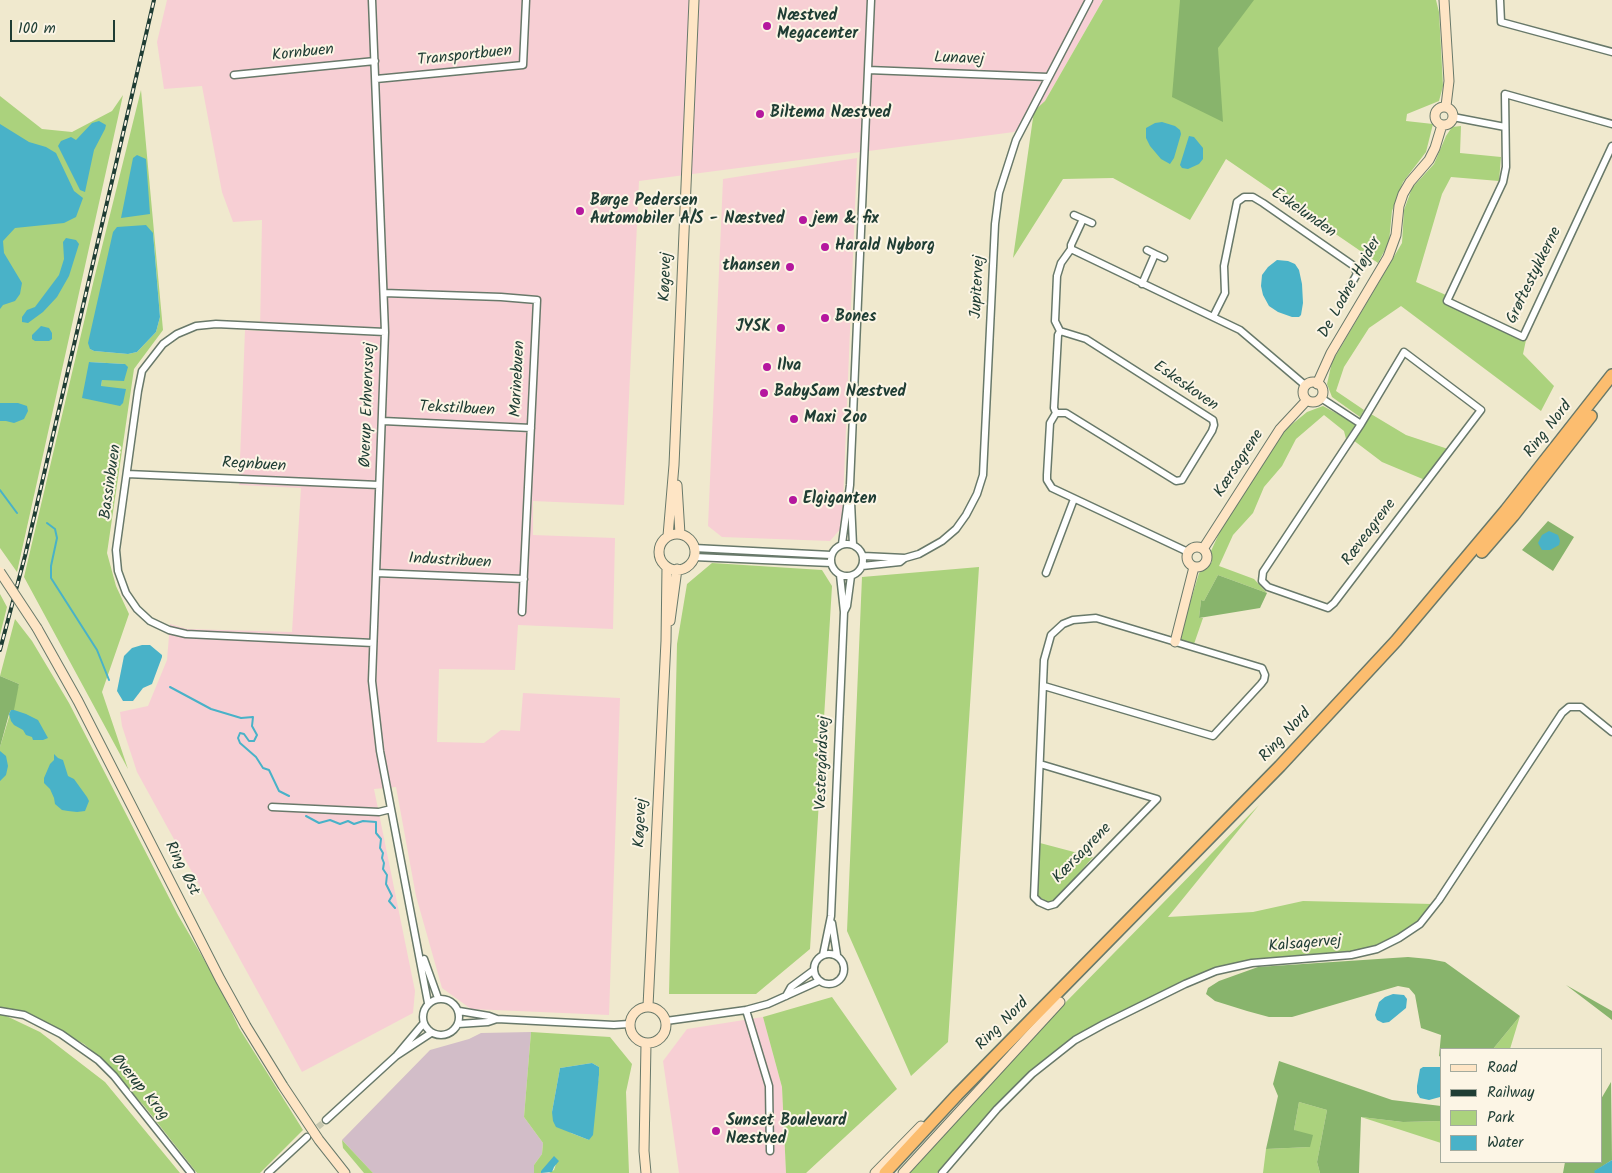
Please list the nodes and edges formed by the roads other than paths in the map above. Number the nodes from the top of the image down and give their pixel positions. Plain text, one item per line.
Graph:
1 (372, 0) edge
2 (526, 0) edge
3 (694, 0) edge
4 (871, 0) edge
5 (1090, 0) edge
6 (1444, 0) edge
7 (1500, 0) edge
8 (1612, 52) edge
9 (375, 61) junction
10 (868, 70) junction
11 (234, 75) dead end
12 (1048, 77) junction
13 (376, 79) junction
14 (1446, 106) junction
15 (1453, 117) junction
16 (1612, 124) edge
17 (1442, 125) junction
18 (1505, 127) junction
19 (1612, 146) edge
20 (1074, 215) dead end
21 (1083, 219) junction
22 (1092, 223) dead end
23 (1071, 249) junction
24 (1147, 250) dead end
25 (1155, 254) junction
26 (1164, 258) dead end
27 (1142, 284) junction
28 (1349, 288) dead end
29 (384, 293) junction
30 (1213, 317) junction
31 (385, 332) junction
32 (1060, 332) junction
33 (1612, 376) edge
34 (1317, 384) junction
35 (1306, 386) junction
36 (1612, 388) edge
37 (1321, 398) junction
38 (1307, 400) junction
39 (1056, 413) junction
40 (382, 421) junction
41 (1361, 424) junction
42 (531, 428) junction
43 (674, 465) junction
44 (127, 474) junction
45 (379, 485) junction
46 (850, 485) junction
47 (1074, 499) junction
48 (680, 534) junction
49 (668, 536) junction
50 (842, 544) junction
51 (853, 545) junction
52 (1203, 549) junction
53 (1188, 552) junction
54 (694, 553) junction
55 (831, 555) junction
56 (863, 556) junction
57 (905, 558) junction
58 (831, 563) junction
59 (862, 566) junction
60 (667, 567) junction
61 (1194, 567) junction
62 (678, 569) junction
63 (0, 572) edge
64 (376, 573) junction
65 (1046, 573) dead end
66 (840, 575) junction
67 (851, 576) junction
68 (524, 579) junction
69 (522, 612) dead end
70 (844, 612) junction
71 (666, 641) junction
72 (373, 642) junction
73 (1176, 642) junction
74 (1044, 686) junction
75 (1612, 732) edge
76 (1040, 764) junction
77 (272, 807) dead end
78 (391, 809) junction
79 (831, 916) junction
80 (418, 944) junction
81 (823, 955) junction
82 (836, 956) junction
83 (814, 970) junction
84 (819, 981) junction
85 (786, 996) junction
86 (438, 998) junction
87 (1060, 1002) junction
88 (428, 1003) junction
89 (648, 1006) junction
90 (746, 1010) junction
91 (0, 1011) edge
92 (458, 1011) junction
93 (497, 1020) junction
94 (666, 1021) junction
95 (424, 1024) junction
96 (458, 1024) junction
97 (629, 1024) junction
98 (431, 1033) junction
99 (646, 1044) junction
100 (396, 1056) junction
101 (957, 1095) junction
102 (326, 1120) tunnel mouth
103 (307, 1137) tunnel mouth
104 (770, 1152) dead end
105 (192, 1173) edge
106 (268, 1173) edge
107 (345, 1173) edge
108 (646, 1173) edge
109 (875, 1173) edge
110 (885, 1173) edge
111 (893, 1173) edge
112 (903, 1173) edge
113 (942, 1173) edge

1 - 9 street, Øverup Erhvervsvej
2 - 13 street, Transportbuen
3 - 43 street, Køgevej
4 - 10 street
5 - 12 street, Jupitervej
6 - 14 street
7 - 8 street
9 - 11 street, Kornbuen
9 - 13 street, Øverup Erhvervsvej
10 - 12 street, Lunavej
10 - 46 street
12 - 57 street, Jupitervej
13 - 29 street, Øverup Erhvervsvej
14 - 15 street
14 - 17 street
15 - 17 street
15 - 18 street
16 - 18 street, Grøftestykkerne
17 - 34 street, De Lodne Højder
18 - 19 street, Grøftestykkerne
20 - 21 street
21 - 22 street
21 - 23 street
23 - 27 street
23 - 32 street
24 - 25 street
25 - 26 street
25 - 27 street
27 - 30 street
28 - 30 street, Eskelunden
29 - 31 street, Øverup Erhvervsvej
29 - 42 street, Marinebuen
30 - 35 street
31 - 40 street, Øverup Erhvervsvej
31 - 44 street, Bassinbuen
32 - 39 street
32 - 39 street, Eskeskoven
33 - 101 highway, Ring Nord
34 - 35 street
34 - 37 street
35 - 38 street
36 - 87 highway, Ring Nord
37 - 38 street
37 - 41 street
38 - 52 street, Kærsagrene
39 - 47 street
40 - 42 street, Tekstilbuen
40 - 45 street, Øverup Erhvervsvej
41 - 41 street, Ræveagrene
42 - 68 street, Marinebuen
43 - 48 street, Køgevej
43 - 49 street, Køgevej
44 - 45 street, Regnbuen
44 - 72 street, Bassinbuen
45 - 64 street, Øverup Erhvervsvej
46 - 50 street
46 - 51 street
47 - 53 street
47 - 65 street
48 - 49 street
48 - 54 street
49 - 60 street
50 - 51 street
50 - 55 street
51 - 56 street
52 - 53 street
52 - 61 street
53 - 61 street
54 - 55 street
54 - 58 street
54 - 62 street
55 - 58 street
56 - 57 street, Jupitervej
56 - 59 street
57 - 59 street, Jupitervej
58 - 66 street
59 - 67 street
60 - 62 street
60 - 71 street, Køgevej
61 - 73 street
62 - 71 street, Køgevej
63 - 107 street, Ring Øst, bridge
64 - 68 street, Industribuen
64 - 72 street, Øverup Erhvervsvej
66 - 67 street
66 - 70 street, Vestergårdsvej
67 - 70 street, Vestergårdsvej
68 - 69 street, Marinebuen
70 - 79 street, Vestergårdsvej
71 - 89 street, Køgevej
72 - 78 street, Øverup Erhvervsvej
73 - 74 street, Kærsagrene
73 - 74 street, Kærsagrene
74 - 76 street, Kærsagrene
75 - 113 street, Kalsagervej
76 - 76 street, Kærsagrene
77 - 78 street
78 - 80 street, Øverup Erhvervsvej
79 - 81 street, Vestergårdsvej
79 - 82 street, Vestergårdsvej
80 - 86 street, Øverup Erhvervsvej
80 - 88 street, Øverup Erhvervsvej
81 - 82 street
81 - 83 street
82 - 84 street
83 - 84 street
83 - 85 street
84 - 85 street
85 - 90 street
86 - 88 street
86 - 92 street
87 - 111 highway, Ring Nord
87 - 112 street
88 - 95 street
89 - 94 street
89 - 97 street
90 - 94 street
90 - 104 street
91 - 105 street, Øverup Krog
92 - 93 street
92 - 96 street
93 - 96 street
93 - 97 street
94 - 99 street
95 - 98 street
95 - 100 street
96 - 98 street
97 - 99 street
98 - 100 street
99 - 108 street
100 - 102 street
101 - 109 street
101 - 110 highway, Ring Nord
103 - 106 street

